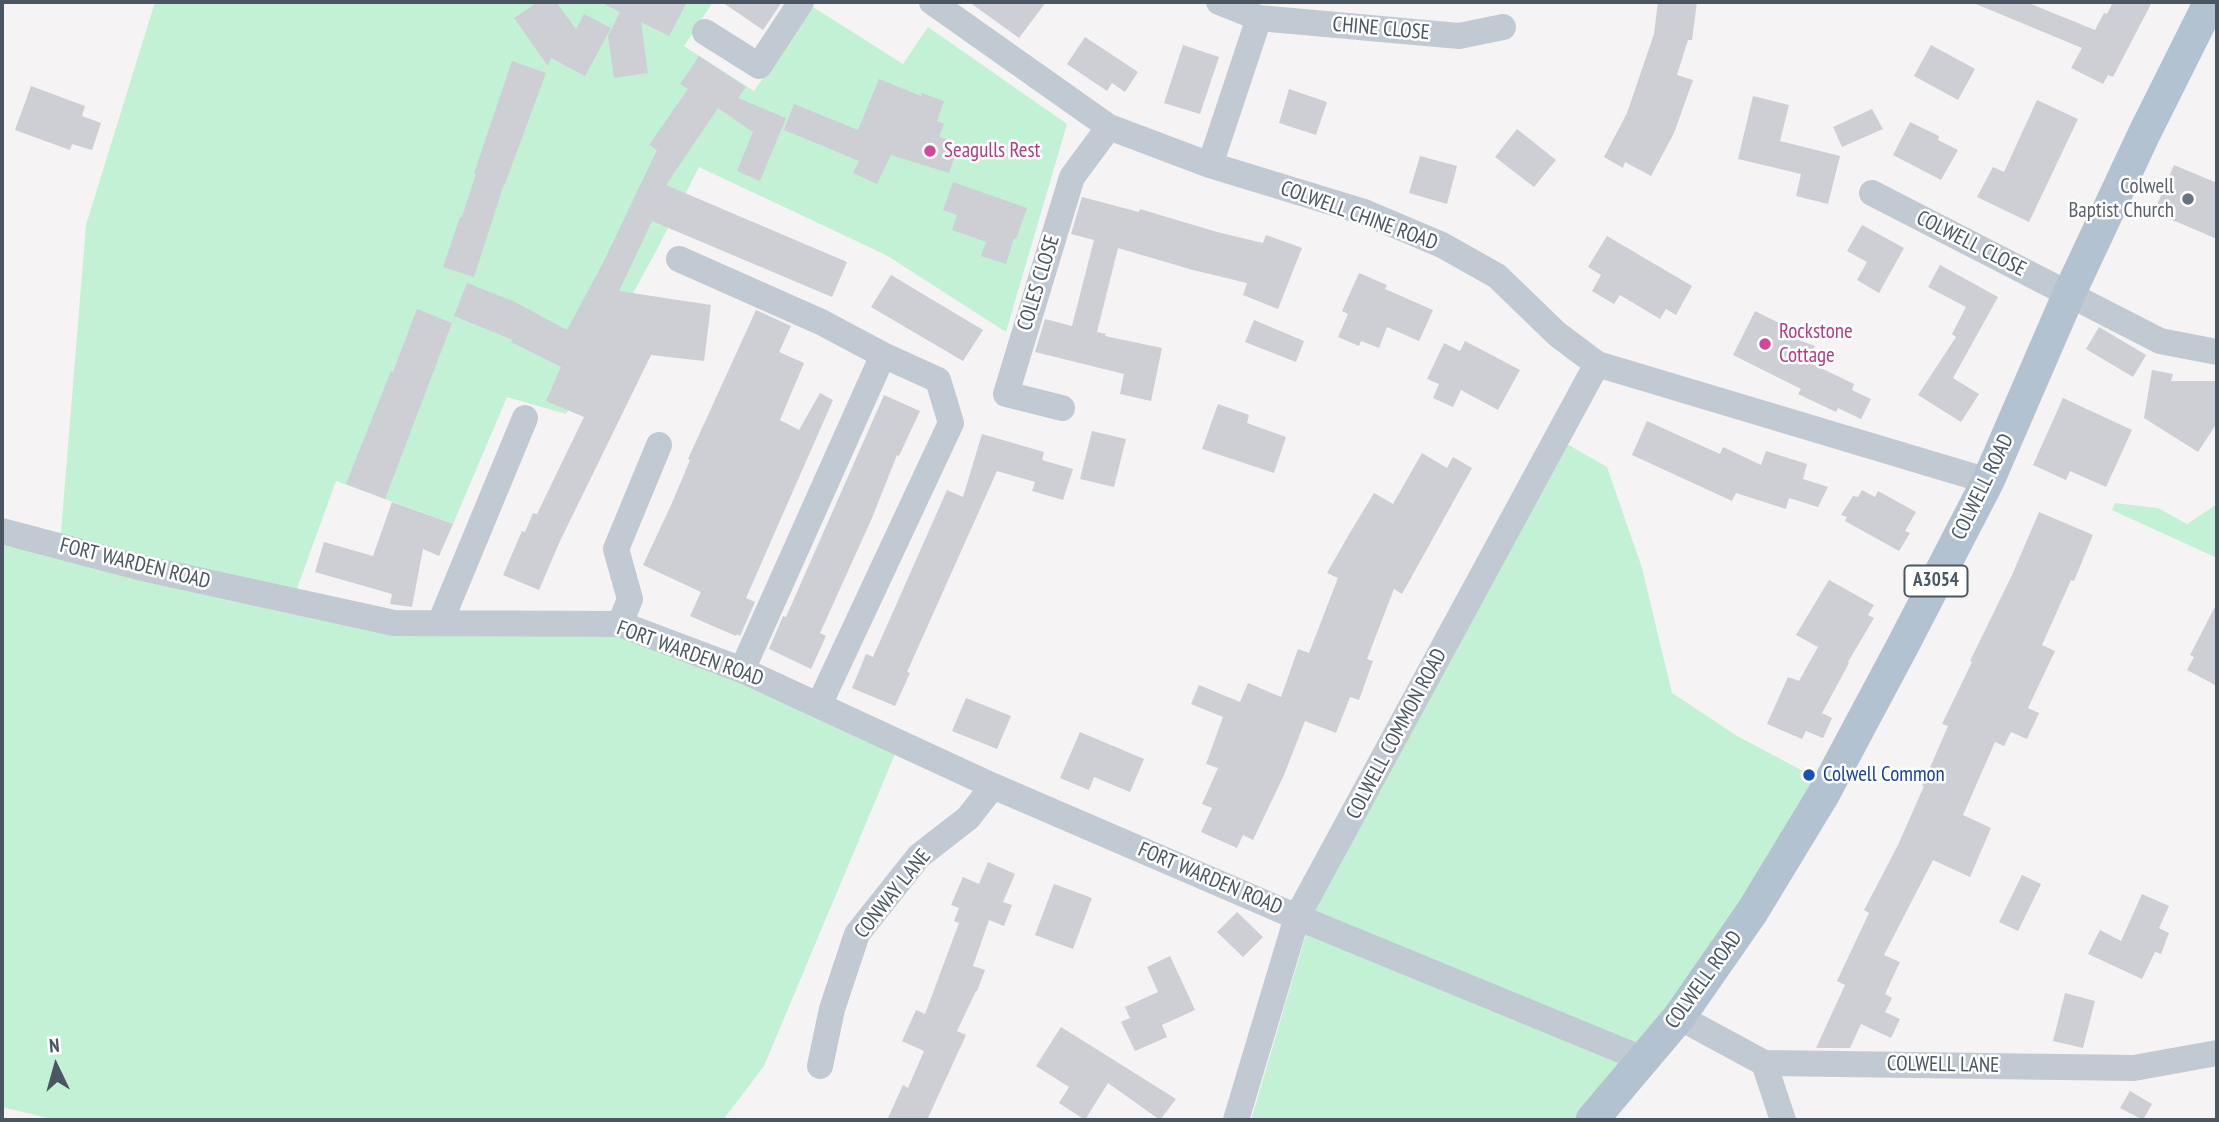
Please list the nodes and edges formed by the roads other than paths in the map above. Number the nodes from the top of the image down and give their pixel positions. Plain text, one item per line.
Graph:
1 (801, 2) edge
2 (932, 2) edge
3 (1219, 2) edge
4 (2210, 2) edge
5 (1259, 18) junction
6 (1503, 27) dead end
7 (705, 32) dead end
8 (1109, 127) junction
9 (1210, 165) junction
10 (1872, 193) dead end
11 (679, 258) dead end
12 (2069, 294) junction
13 (2217, 352) edge
14 (883, 355) junction
15 (1597, 364) junction
16 (1062, 408) dead end
17 (525, 418) dead end
18 (659, 445) dead end
19 (1988, 481) junction
20 (2, 531) edge
21 (440, 623) junction
22 (620, 624) junction
23 (742, 670) junction
24 (820, 705) junction
25 (993, 786) junction
26 (1297, 917) junction
27 (1679, 1017) junction
28 (2217, 1053) edge
29 (1645, 1060) junction
30 (1764, 1063) junction
31 (820, 1066) dead end
32 (1236, 1120) edge
33 (1592, 1120) edge
34 (1783, 1120) edge

1 - 7 street
2 - 8 street, COLWELL CHINE ROAD
3 - 5 street, CHINE CLOSE
4 - 12 main road, COLWELL ROAD / A3054
5 - 6 street, CHINE CLOSE
5 - 9 street
8 - 9 street, COLWELL CHINE ROAD
8 - 16 street, COLES CLOSE
9 - 15 street, COLWELL CHINE ROAD
10 - 12 street, COLWELL CLOSE
11 - 14 street
12 - 13 street, COLWELL CLOSE
12 - 19 main road, COLWELL ROAD / A3054
14 - 23 street
14 - 24 street
15 - 19 street, COLWELL CHINE ROAD
15 - 26 street, COLWELL COMMON ROAD
17 - 21 street
18 - 22 street
19 - 27 main road, COLWELL ROAD / A3054
20 - 21 street, FORT WARDEN ROAD
21 - 22 street, FORT WARDEN ROAD
22 - 23 street, FORT WARDEN ROAD
23 - 24 street, FORT WARDEN ROAD
24 - 25 street, FORT WARDEN ROAD
25 - 26 street, FORT WARDEN ROAD
25 - 31 street, CONWAY LANE
26 - 29 street, FORT WARDEN ROAD
26 - 32 street, COLWELL COMMON ROAD
27 - 29 main road, COLWELL ROAD / A3054
27 - 30 street, COLWELL LANE
28 - 30 street, COLWELL LANE
29 - 33 main road, COLWELL ROAD / A3054
30 - 34 street

